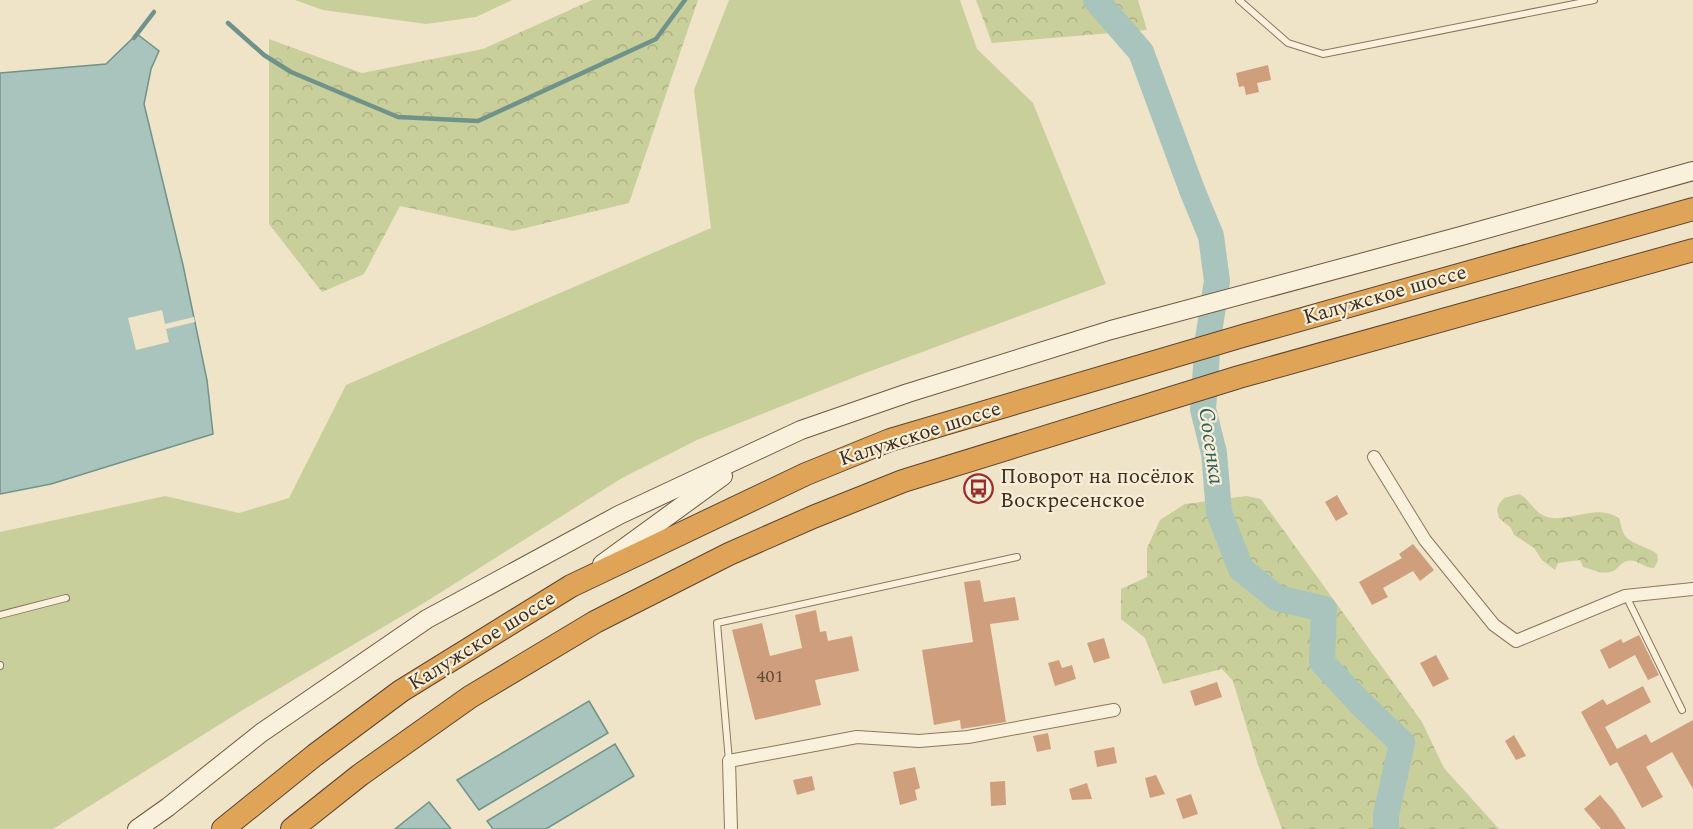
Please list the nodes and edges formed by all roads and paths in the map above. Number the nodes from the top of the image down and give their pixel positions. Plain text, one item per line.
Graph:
1 (1239, 0) edge
2 (1594, 0) edge
3 (1693, 171) edge
4 (1693, 209) edge
5 (1693, 250) edge
6 (766, 446) junction
7 (1374, 457) dead end
8 (1017, 557) dead end
9 (571, 586) junction
10 (1693, 589) edge
11 (1625, 596) junction
12 (66, 598) dead end
13 (0, 615) edge
14 (1114, 710) dead end
15 (1682, 710) dead end
16 (729, 761) junction
17 (137, 829) edge
18 (223, 829) edge
19 (292, 829) edge
20 (731, 829) edge

1 - 2 lane
3 - 6 main road
4 - 9 highway, Калужское шоссе
5 - 19 highway, Калужское шоссе
6 - 9 main road
6 - 17 main road
7 - 11 street
8 - 16 lane
9 - 18 highway, Калужское шоссе
10 - 11 street
11 - 15 lane
12 - 13 lane
14 - 16 street
16 - 20 street

